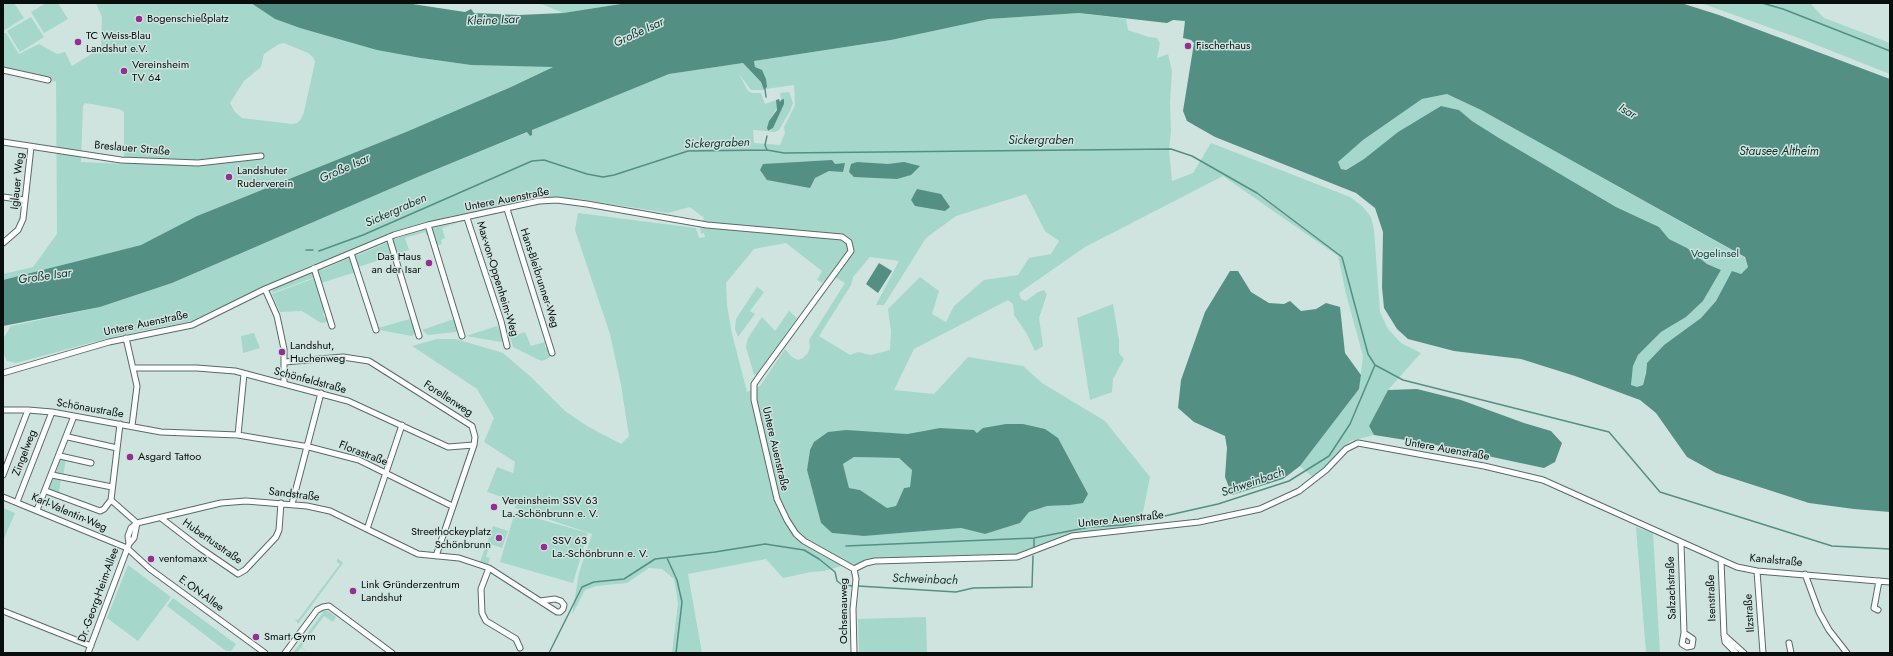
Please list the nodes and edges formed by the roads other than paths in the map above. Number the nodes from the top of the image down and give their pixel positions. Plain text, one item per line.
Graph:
1 (3, 70) edge
2 (48, 80) dead end
3 (3, 142) edge
4 (31, 147) junction
5 (261, 156) dead end
6 (3, 197) edge
7 (24, 200) junction
8 (507, 209) junction
9 (467, 218) junction
10 (428, 225) junction
11 (389, 237) junction
12 (3, 243) edge
13 (351, 253) junction
14 (314, 268) junction
15 (265, 289) junction
16 (332, 326) dead end
17 (376, 330) dead end
18 (420, 336) dead end
19 (462, 336) dead end
20 (126, 338) junction
21 (507, 346) dead end
22 (552, 352) dead end
23 (285, 362) junction
24 (133, 368) junction
25 (3, 373) edge
26 (244, 374) junction
27 (284, 384) junction
28 (321, 393) junction
29 (3, 410) edge
30 (28, 410) junction
31 (52, 412) junction
32 (74, 416) junction
33 (120, 424) junction
34 (402, 425) junction
35 (132, 426) junction
36 (238, 435) junction
37 (68, 437) junction
38 (474, 445) junction
39 (306, 447) junction
40 (117, 448) junction
41 (60, 456) junction
42 (91, 463) dead end
43 (385, 473) junction
44 (3, 475) edge
45 (52, 475) junction
46 (112, 487) junction
47 (46, 491) junction
48 (3, 497) edge
49 (111, 500) junction
50 (17, 502) junction
51 (281, 503) junction
52 (292, 504) junction
53 (452, 506) junction
54 (37, 510) junction
55 (161, 518) junction
56 (137, 522) junction
57 (367, 529) junction
58 (1655, 531) joint
59 (1681, 543) junction
60 (128, 546) junction
61 (436, 556) junction
62 (1721, 560) junction
63 (490, 568) junction
64 (854, 570) junction
65 (1757, 571) junction
66 (1805, 574) junction
67 (1879, 581) junction
68 (1890, 582) edge
69 (540, 601) dead end
70 (1878, 610) dead end
71 (3, 611) edge
72 (1684, 633) dead end
73 (1724, 635) junction
74 (1789, 643) dead end
75 (91, 646) junction
76 (520, 648) dead end
77 (88, 653) edge
78 (265, 653) edge
79 (285, 653) edge
80 (392, 653) edge
81 (854, 653) edge
82 (1736, 653) edge
83 (1744, 653) edge
84 (1763, 653) edge
85 (1791, 653) edge
86 (1847, 653) edge

1 - 2 street
3 - 4 street, Breslauer Straße
4 - 5 street, Breslauer Straße
4 - 7 street, Iglauer Weg
6 - 7 street
7 - 12 street, Iglauer Weg
8 - 9 street, Untere Auenstraße
8 - 22 street, Hans-Bleibrunner-Weg
8 - 64 street, Untere Auenstraße
9 - 10 street, Untere Auenstraße
9 - 21 street, Max-von-Oppenheim-Weg
10 - 11 street, Untere Auenstraße
10 - 19 street
11 - 13 street, Untere Auenstraße
11 - 18 street
13 - 14 street, Untere Auenstraße
13 - 17 street
14 - 15 street, Untere Auenstraße
14 - 16 street
15 - 20 street, Untere Auenstraße
15 - 23 street
20 - 24 street, Schönaustraße
20 - 25 street, Untere Auenstraße
23 - 27 street
23 - 38 street, Forellenweg
24 - 26 street, Schönfeldstraße
24 - 35 street, Schönaustraße
26 - 27 street, Schönfeldstraße
26 - 36 street
27 - 28 street, Schönfeldstraße
28 - 34 street, Schönfeldstraße
28 - 39 street
29 - 30 street, Schönaustraße
30 - 31 street, Schönaustraße
30 - 44 street
31 - 32 street, Schönaustraße
31 - 50 street, Zingelweg
32 - 33 street, Schönaustraße
32 - 37 street
33 - 35 street, Schönaustraße
33 - 40 street
34 - 38 street, Schönfeldstraße
34 - 43 street
35 - 36 street, Florastraße
36 - 39 street, Florastraße
37 - 40 street
37 - 41 street
38 - 53 street, Forellenweg
39 - 43 street, Florastraße
39 - 52 street
40 - 46 street
41 - 42 street
41 - 45 street
43 - 53 street, Florastraße
43 - 57 street
45 - 46 street
45 - 47 street
46 - 49 street
47 - 49 street
47 - 54 street
48 - 50 street, Karl-Valentin-Weg
49 - 56 street
50 - 54 street, Karl-Valentin-Weg
51 - 52 street, Sandstraße
51 - 55 street, Sandstraße
51 - 55 street, Hubertusstraße
52 - 57 street, Sandstraße
53 - 61 street, Forellenweg
54 - 60 street, Karl-Valentin-Weg
55 - 56 street, Sandstraße
56 - 60 street, Dr.-Georg-Heim-Allee
57 - 61 street, Sandstraße
58 - 59 street, Kanalstraße
58 - 64 street, Untere Auenstraße
59 - 62 street, Kanalstraße
59 - 72 street, Salzachstraße
60 - 75 street, Dr.-Georg-Heim-Allee
60 - 78 street, E.ON-Allee
61 - 63 street, Sandstraße
62 - 65 street, Kanalstraße
62 - 73 street, Isenstraße
63 - 69 street, Sandstraße
63 - 76 street
64 - 81 street, Ochsenauweg
65 - 66 street, Kanalstraße
65 - 84 street, Ilzstraße
66 - 67 street, Kanalstraße
66 - 86 street
67 - 68 street, Kanalstraße
67 - 70 street
71 - 75 street
73 - 82 street, Isenstraße
73 - 83 street, Isenstraße
74 - 85 street
75 - 77 street, Dr.-Georg-Heim-Allee
79 - 80 street

